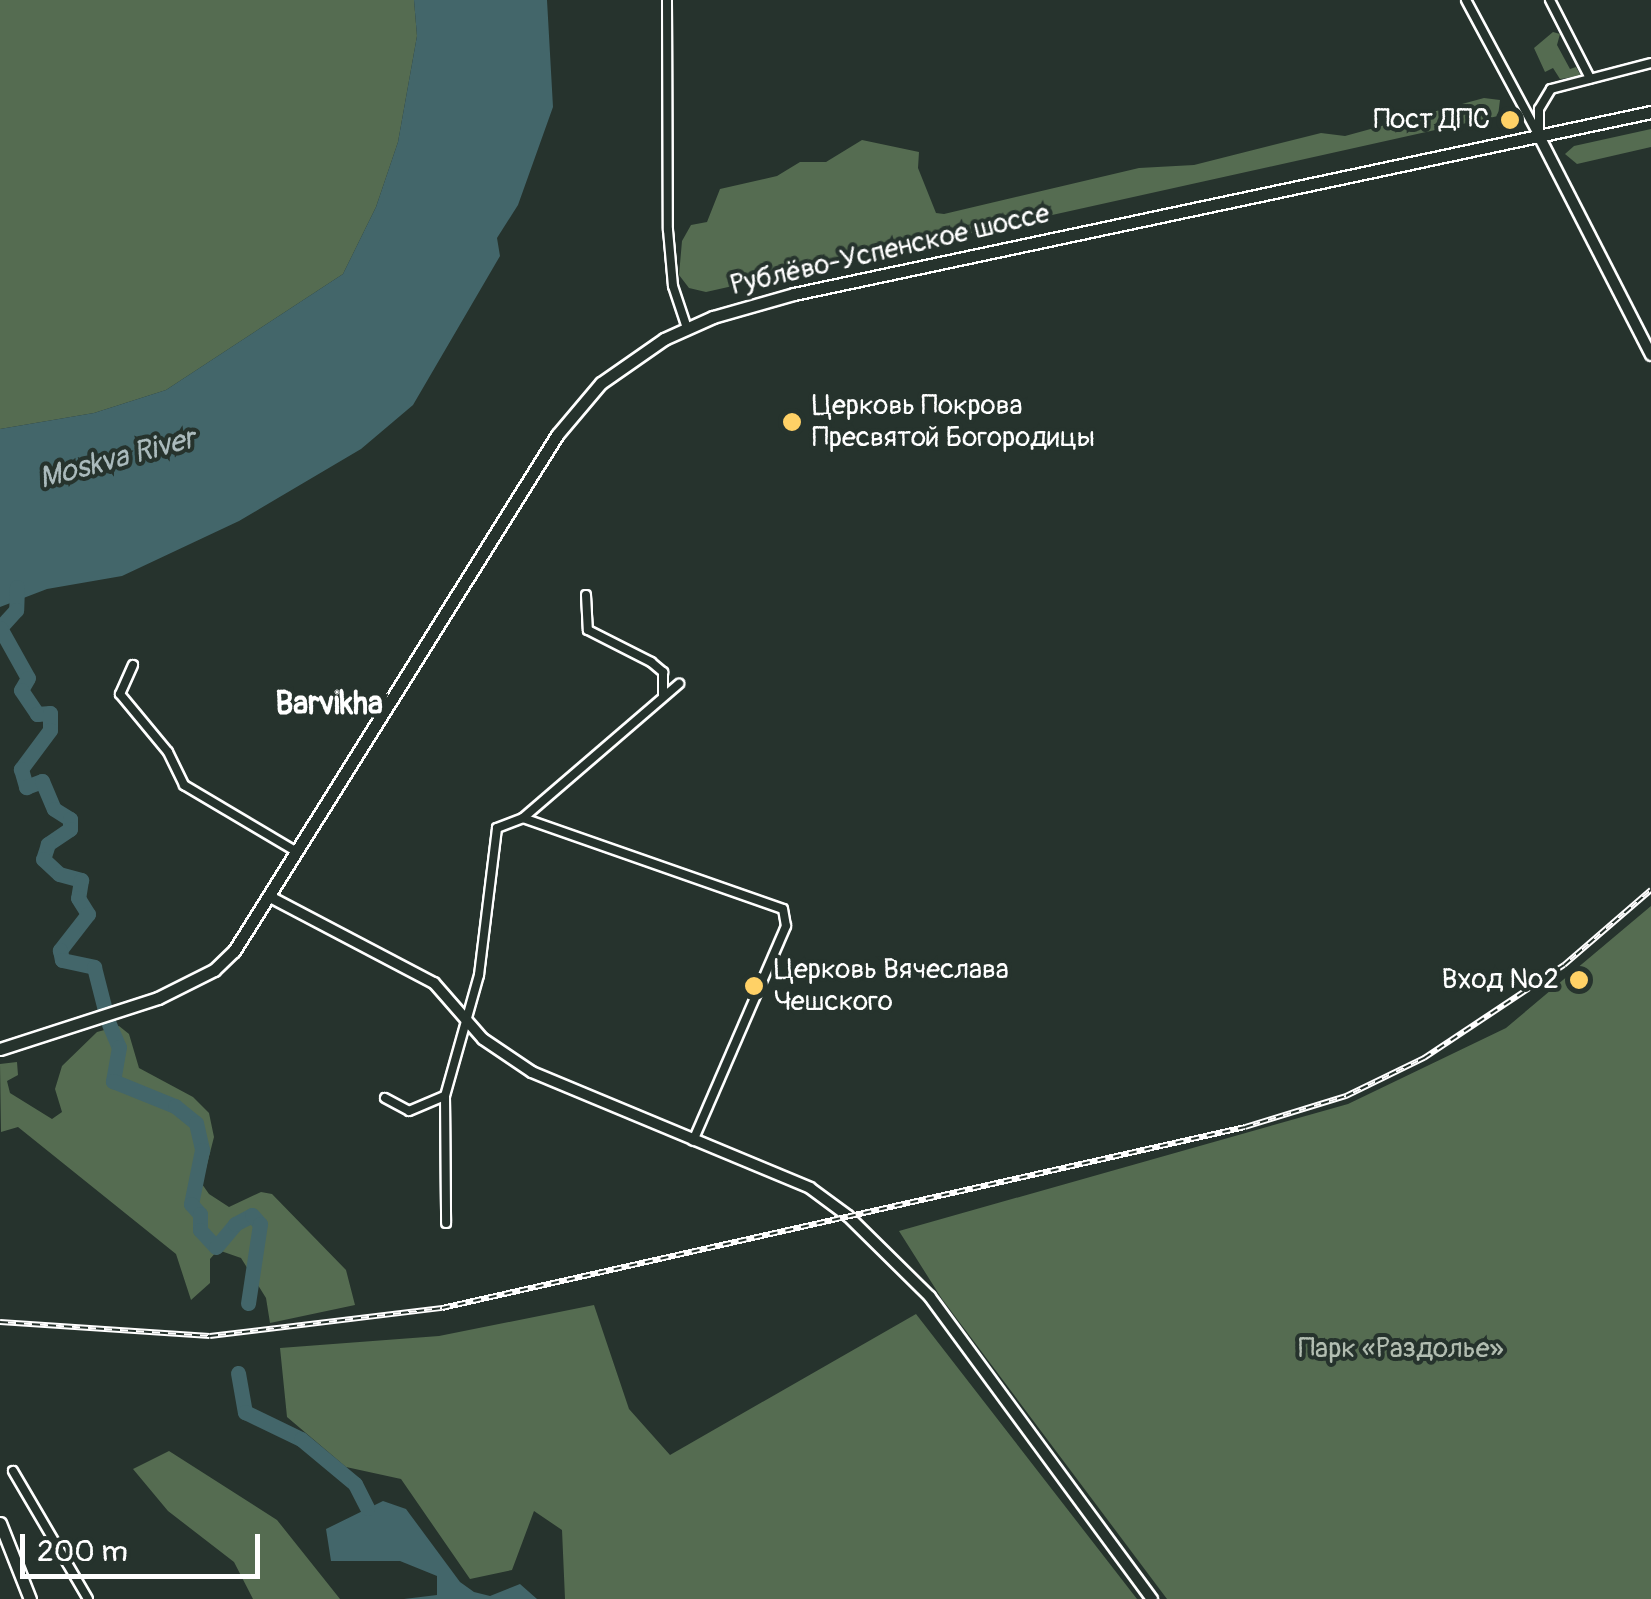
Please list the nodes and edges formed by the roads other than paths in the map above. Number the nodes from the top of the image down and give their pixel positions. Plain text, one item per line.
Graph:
1 (666, 0) edge
2 (1466, 0) edge
3 (1550, 0) edge
4 (1651, 64) edge
5 (1590, 78) junction
6 (1651, 112) edge
7 (1539, 136) junction
8 (687, 328) junction
9 (1651, 355) edge
10 (586, 595) dead end
11 (133, 665) dead end
12 (679, 684) dead end
13 (662, 699) junction
14 (523, 818) junction
15 (297, 852) junction
16 (270, 898) junction
17 (466, 1018) junction
18 (0, 1049) edge
19 (444, 1096) junction
20 (385, 1098) dead end
21 (693, 1141) junction
22 (446, 1223) dead end
23 (13, 1471) dead end
24 (0, 1523) edge
25 (30, 1599) edge
26 (88, 1599) edge
27 (1152, 1599) edge

1 - 8 street
2 - 7 street
3 - 5 street
4 - 5 street
5 - 7 street
6 - 7 main road, Рублёво-Успенское шоссе
7 - 8 main road, Рублёво-Успенское шоссе
7 - 9 street
8 - 15 main road, Рублёво-Успенское шоссе
10 - 13 street
11 - 15 street
12 - 13 street
13 - 14 street
14 - 17 street
14 - 21 street
15 - 16 main road, Рублёво-Успенское шоссе
16 - 17 street
16 - 18 main road, Рублёво-Успенское шоссе
17 - 19 street
17 - 21 street
19 - 20 street
19 - 22 street
21 - 27 street
23 - 26 street
24 - 25 main road

